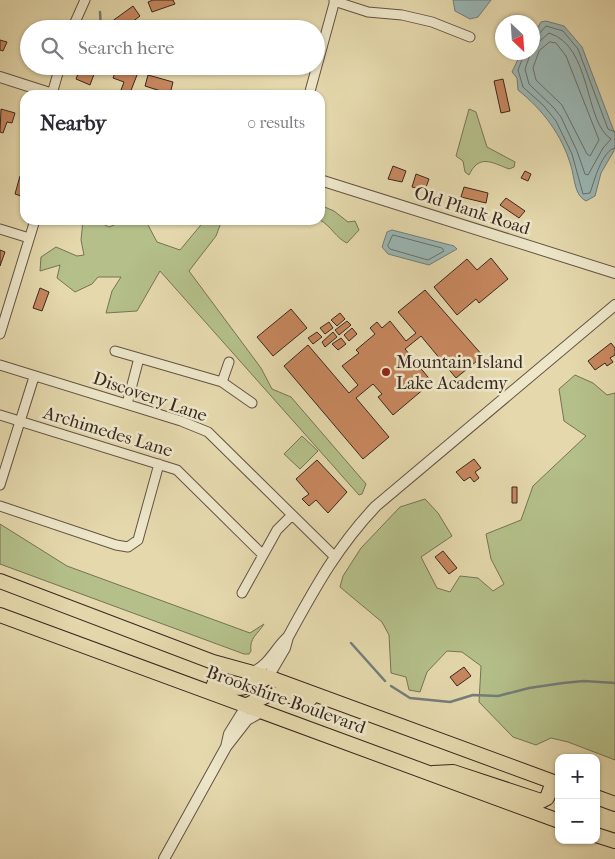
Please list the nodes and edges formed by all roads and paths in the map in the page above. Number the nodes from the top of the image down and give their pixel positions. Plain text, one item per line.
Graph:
1 (85, 0) edge
2 (334, 1) edge
3 (76, 20) edge
4 (325, 35) edge
5 (470, 37) dead end
6 (58, 75) edge
7 (314, 75) edge
8 (0, 78) edge
9 (40, 90) edge
10 (55, 90) edge
11 (310, 90) edge
12 (325, 182) edge
13 (33, 225) edge
14 (0, 229) edge
15 (29, 238) junction
16 (615, 273) edge
17 (615, 305) edge
18 (0, 334) edge
19 (115, 350) dead end
20 (139, 358) junction
21 (229, 362) dead end
22 (0, 365) edge
23 (34, 377) junction
24 (222, 382) junction
25 (252, 403) dead end
26 (127, 404) junction
27 (0, 415) edge
28 (21, 422) junction
29 (159, 464) junction
30 (0, 485) edge
31 (0, 506) edge
32 (291, 516) junction
33 (263, 555) junction
34 (334, 556) junction
35 (0, 581) edge
36 (0, 590) edge
37 (242, 593) dead end
38 (0, 615) edge
39 (96, 616) junction
40 (288, 637) junction
41 (252, 673) junction
42 (268, 677) junction
43 (182, 682) junction
44 (324, 698) junction
45 (248, 705) junction
46 (263, 711) junction
47 (226, 747) junction
48 (427, 774) junction
49 (555, 783) edge
50 (555, 785) edge
51 (600, 798) edge
52 (615, 804) edge
53 (555, 820) edge
54 (600, 836) edge
55 (615, 841) edge
56 (164, 859) edge

1 - 3 street
2 - 4 street
2 - 5 street
6 - 10 street
7 - 11 street
8 - 9 street
12 - 16 street, Old Plank Road
13 - 15 street
14 - 15 street
15 - 18 street
17 - 34 street
19 - 20 street
20 - 24 street
20 - 26 street
21 - 24 street
22 - 23 street, Discovery Lane
23 - 26 street, Discovery Lane
23 - 28 street
24 - 25 street
26 - 32 street, Discovery Lane
27 - 28 street, Archimedes Lane
28 - 29 street, Archimedes Lane
28 - 30 street
29 - 31 street
29 - 33 street, Archimedes Lane
32 - 33 street
32 - 34 street, Discovery Lane
33 - 37 street
34 - 40 street
35 - 39 highway, Brookshire Boulevard
36 - 39 highway
38 - 43 highway, Brookshire Boulevard
39 - 41 highway, Brookshire Boulevard
40 - 41 street
40 - 42 street
41 - 42 highway, Brookshire Boulevard
42 - 43 highway
42 - 44 highway, Brookshire Boulevard
43 - 45 highway, Brookshire Boulevard
44 - 45 highway
44 - 49 highway, Brookshire Boulevard
45 - 46 highway, Brookshire Boulevard
45 - 47 street
46 - 47 street
46 - 48 highway, Brookshire Boulevard
47 - 56 street
48 - 50 highway
48 - 53 highway, Brookshire Boulevard
51 - 52 highway
54 - 55 highway

